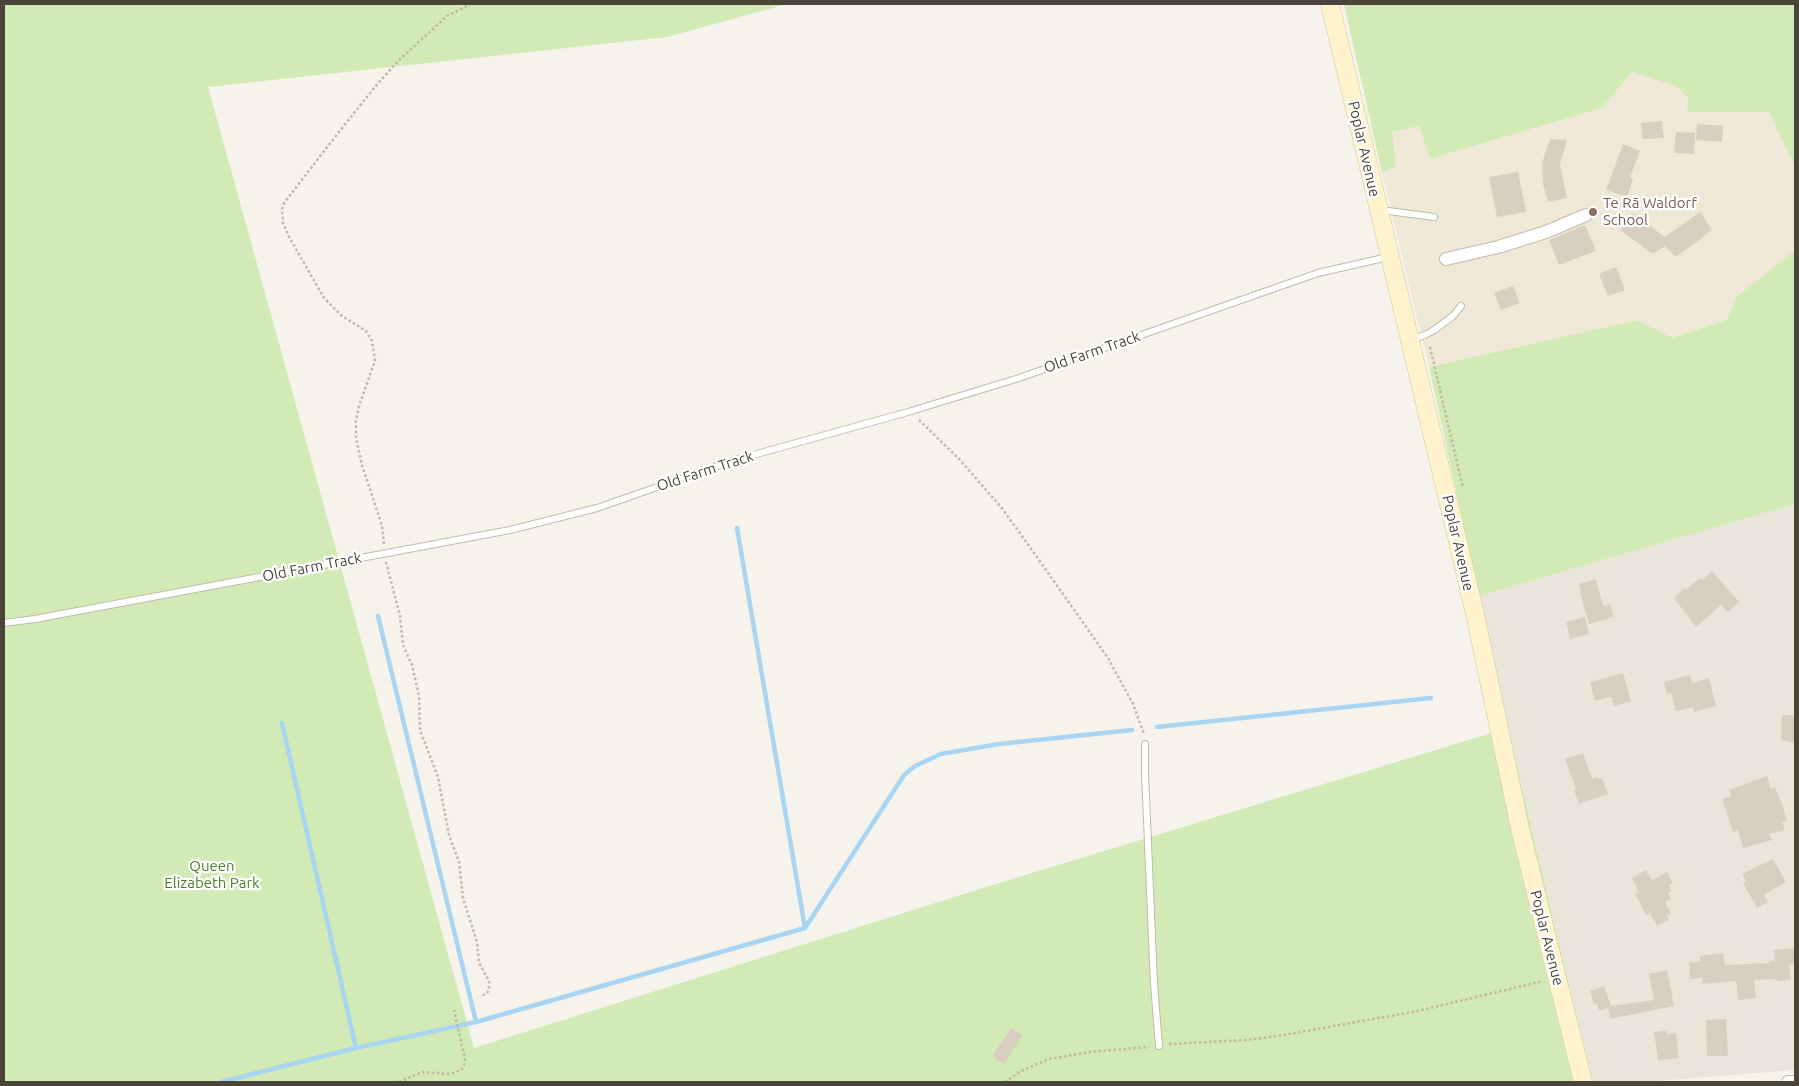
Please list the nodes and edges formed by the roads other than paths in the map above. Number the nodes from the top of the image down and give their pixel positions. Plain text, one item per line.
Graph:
1 (1330, 4) edge
2 (1378, 210) junction
3 (1586, 215) dead end
4 (1434, 217) dead end
5 (1390, 257) junction
6 (1446, 259) dead end
7 (1461, 306) dead end
8 (1410, 340) junction
9 (4, 623) edge
10 (1145, 744) road end
11 (1159, 1046) road end
12 (1583, 1082) edge
13 (1788, 1082) edge
14 (1795, 1082) edge

1 - 2 main road, Poplar Avenue
2 - 4 lane
2 - 5 main road, Poplar Avenue
3 - 6 street
5 - 8 main road, Poplar Avenue
5 - 9 lane, Old Farm Track
7 - 8 lane
8 - 12 main road, Poplar Avenue
10 - 11 lane
13 - 14 street

